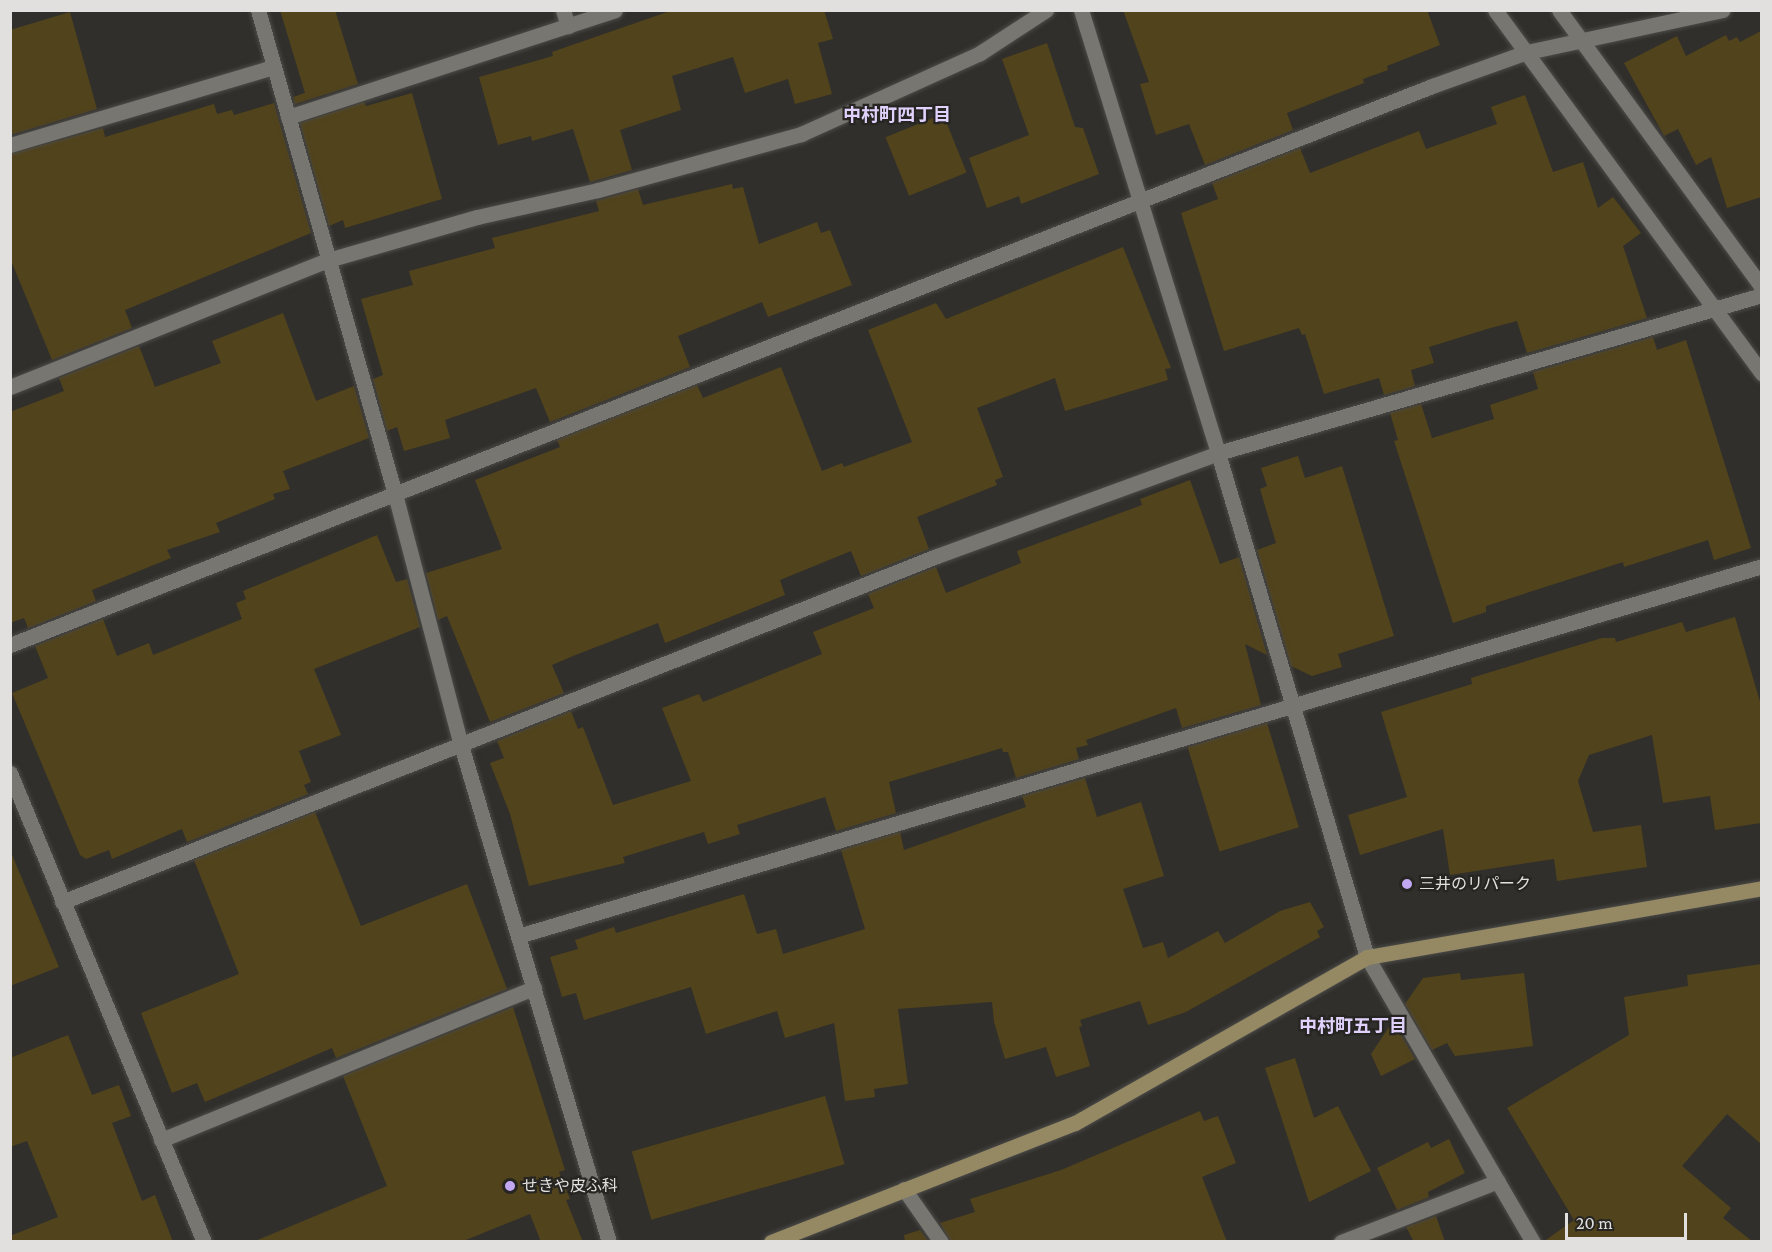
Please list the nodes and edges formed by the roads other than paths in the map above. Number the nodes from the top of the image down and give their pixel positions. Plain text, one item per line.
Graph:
1 (258, 10) edge
2 (563, 10) edge
3 (615, 10) edge
4 (1046, 10) edge
5 (1081, 10) edge
6 (1496, 10) edge
7 (1559, 10) edge
8 (1724, 10) edge
9 (568, 26) junction
10 (1579, 38) junction
11 (1527, 52) junction
12 (274, 67) junction
13 (288, 117) junction
14 (10, 145) edge
15 (1142, 200) junction
16 (328, 260) junction
17 (1761, 287) edge
18 (1761, 295) edge
19 (1713, 309) junction
20 (1761, 373) edge
21 (10, 387) edge
22 (1218, 453) junction
23 (395, 494) junction
24 (1761, 566) edge
25 (10, 645) edge
26 (1292, 704) junction
27 (461, 745) junction
28 (10, 773) edge
29 (1761, 888) edge
30 (62, 902) junction
31 (518, 936) junction
32 (1367, 957) junction
33 (534, 988) junction
34 (161, 1140) junction
35 (1498, 1181) junction
36 (904, 1189) junction
37 (204, 1242) edge
38 (609, 1242) edge
39 (771, 1242) edge
40 (941, 1242) edge
41 (1341, 1242) edge
42 (1533, 1242) edge

1 - 12 street
2 - 9 street
3 - 9 street
4 - 16 street
5 - 15 street
6 - 11 street
7 - 10 street
8 - 10 street
9 - 13 street
10 - 11 street
10 - 17 street
11 - 15 street
11 - 19 street
12 - 13 street
12 - 14 street
13 - 16 street
15 - 22 street
15 - 23 street
16 - 21 street
16 - 23 street
18 - 19 street
19 - 20 street
19 - 22 street
22 - 26 street
22 - 27 street
23 - 25 street
23 - 27 street
24 - 26 street
26 - 31 street
26 - 32 street
27 - 30 street
27 - 31 street
28 - 30 street
29 - 32 street
30 - 34 street
31 - 33 street
32 - 35 street
32 - 36 street
33 - 34 street
33 - 38 street
34 - 37 street
35 - 41 street
35 - 42 street
36 - 39 street
36 - 40 street

